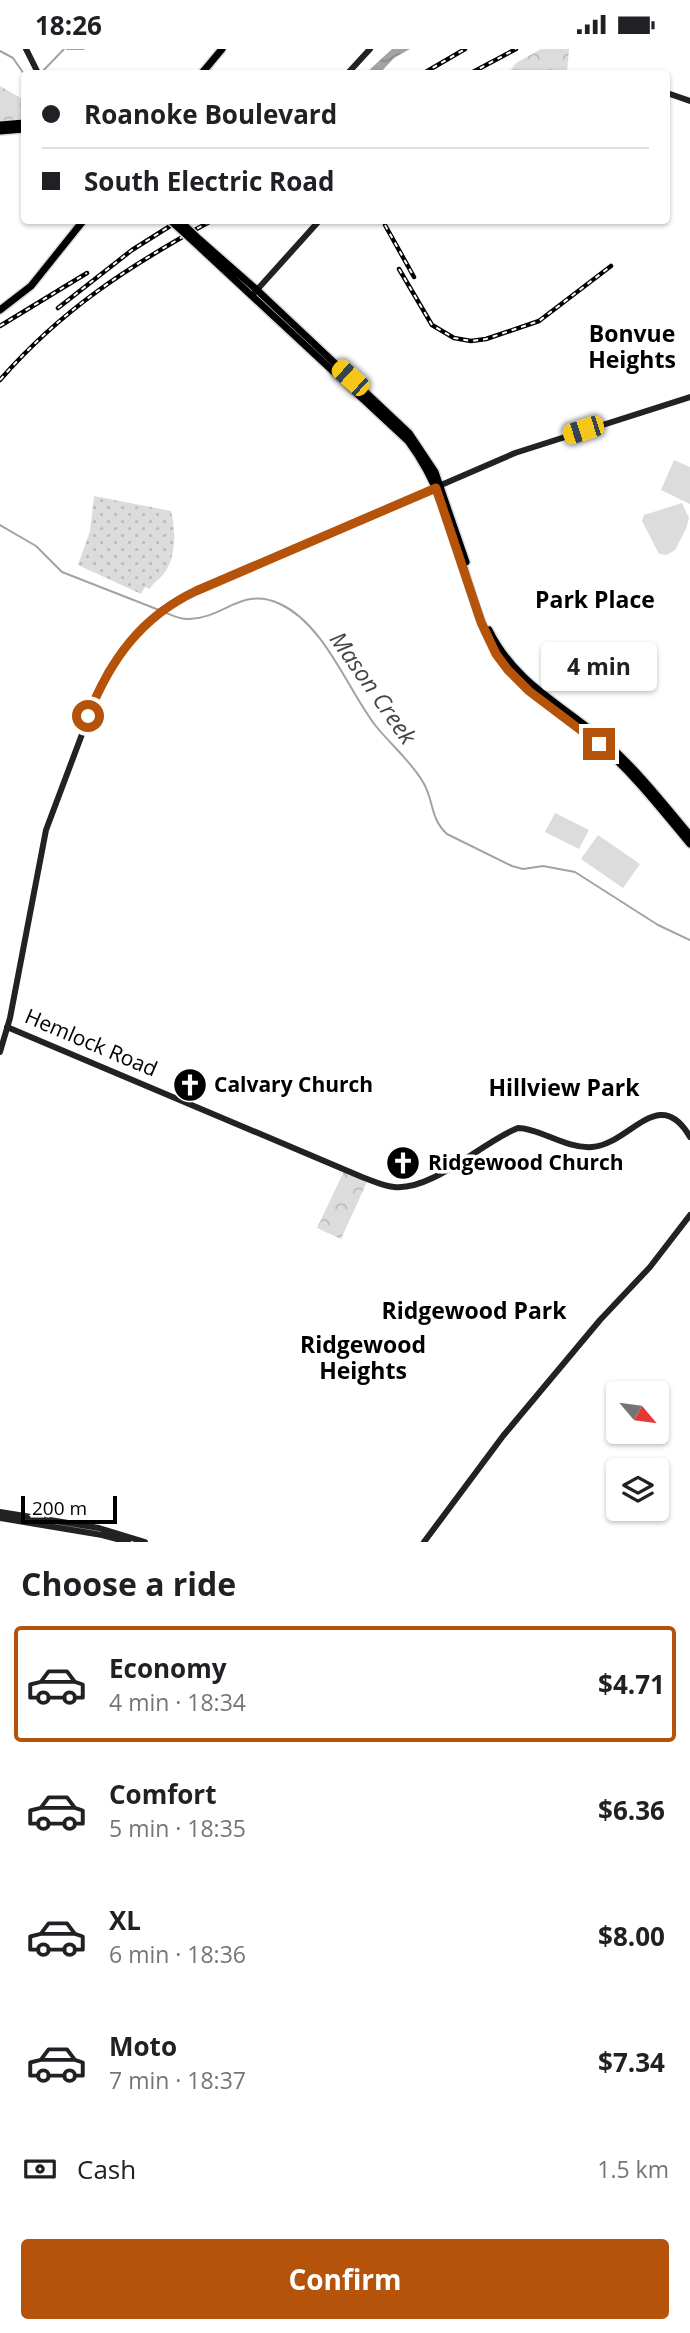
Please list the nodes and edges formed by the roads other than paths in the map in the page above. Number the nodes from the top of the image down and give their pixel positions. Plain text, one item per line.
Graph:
1 (26, 49) edge
2 (222, 49) edge
3 (370, 49) edge
4 (36, 70) edge
5 (204, 70) edge
6 (351, 70) edge
7 (670, 94) edge
8 (690, 101) edge
9 (21, 123) edge
10 (0, 125) edge
11 (21, 129) edge
12 (0, 131) edge
13 (81, 224) edge
14 (175, 224) edge
15 (183, 224) edge
16 (316, 224) edge
17 (197, 241) junction
18 (255, 293) junction
19 (0, 310) edge
20 (690, 397) edge
21 (439, 487) junction
22 (690, 835) edge
23 (690, 844) edge
24 (7, 1027) junction
25 (0, 1052) edge
26 (690, 1137) edge
27 (690, 1215) edge
28 (0, 1512) edge
29 (0, 1518) edge
30 (128, 1542) edge
31 (145, 1542) edge
32 (424, 1542) edge

1 - 4 street
2 - 5 main road
3 - 6 street
7 - 8 street
9 - 10 main road
11 - 12 main road
13 - 19 main road
14 - 17 main road, bridge
15 - 17 main road, bridge
16 - 18 street
17 - 18 main road
18 - 21 main road
20 - 21 street
21 - 22 main road
21 - 23 main road
21 - 24 street
24 - 25 street
24 - 26 street, Hemlock Road
27 - 32 street
28 - 31 street
29 - 30 street

